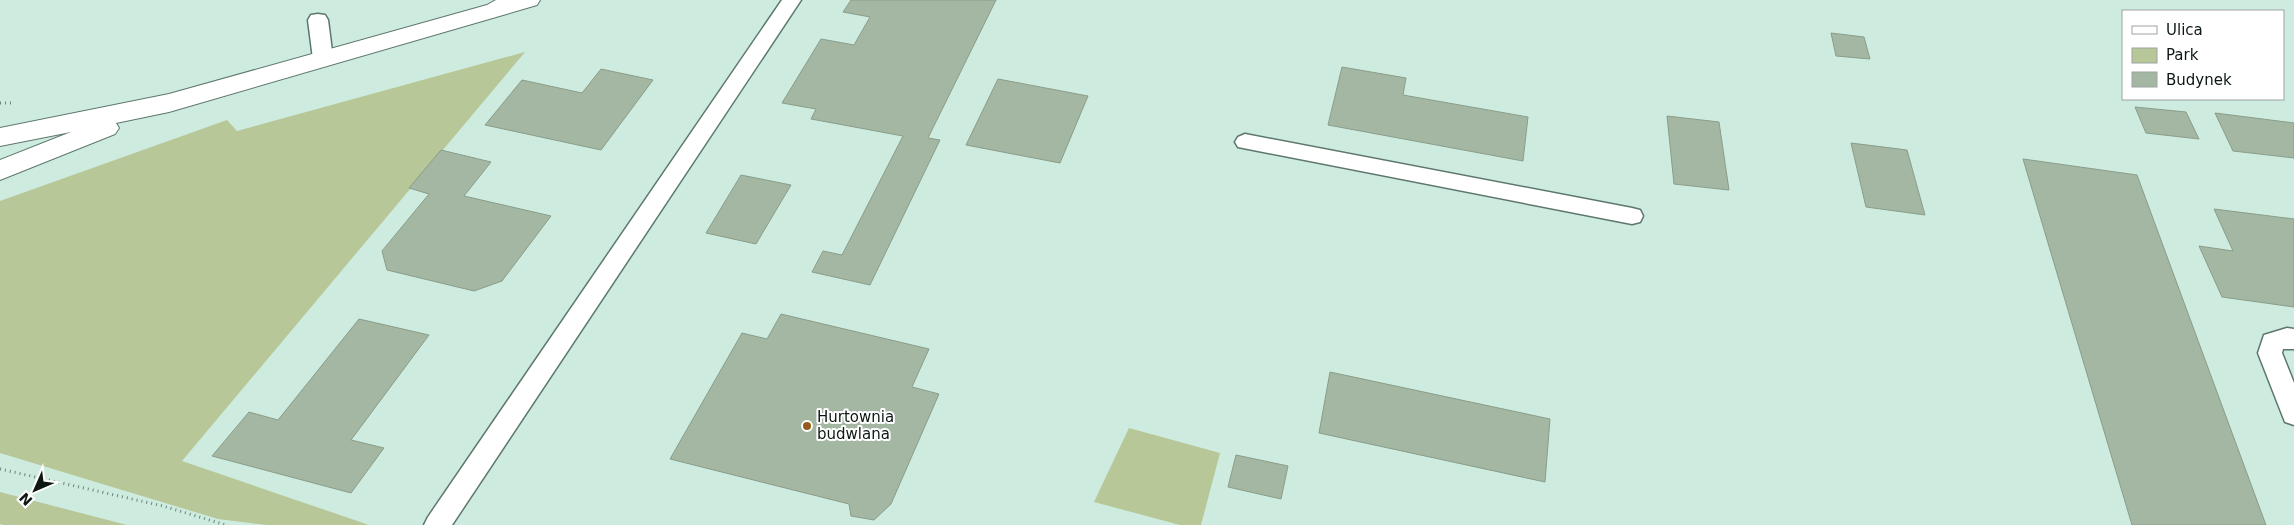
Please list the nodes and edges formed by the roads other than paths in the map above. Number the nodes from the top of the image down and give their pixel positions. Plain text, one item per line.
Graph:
1 (529, 0) edge
2 (792, 0) edge
3 (505, 5) edge
4 (318, 20) dead end
5 (323, 59) junction
6 (169, 103) junction
7 (0, 137) edge
8 (1245, 142) dead end
9 (0, 170) edge
10 (1632, 216) dead end
11 (2294, 339) edge
12 (2294, 414) edge
13 (436, 525) edge

1 - 3 street
2 - 13 lane
3 - 5 street
4 - 5 lane
5 - 6 street
6 - 7 street
6 - 9 street
8 - 10 lane
11 - 12 lane

